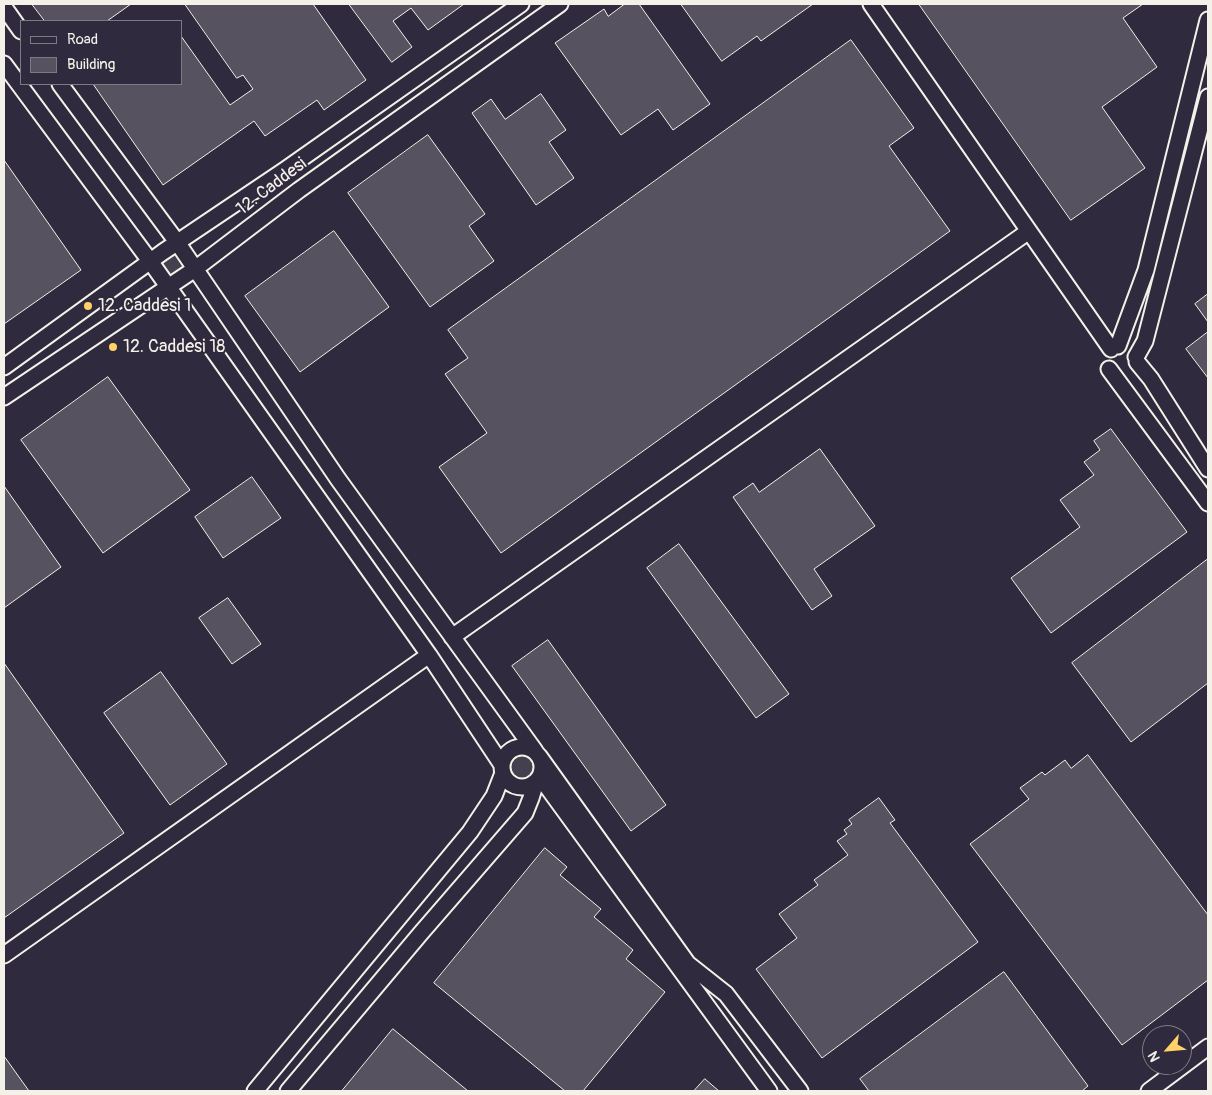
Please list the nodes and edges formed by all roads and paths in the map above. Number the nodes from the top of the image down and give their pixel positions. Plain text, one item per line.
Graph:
1 (521, 4) edge
2 (560, 4) edge
3 (872, 4) edge
4 (4, 7) edge
5 (1208, 20) edge
6 (20, 30) edge
7 (4, 64) edge
8 (61, 85) edge
9 (1208, 97) edge
10 (1030, 231) junction
11 (177, 242) junction
12 (150, 261) junction
13 (195, 269) junction
14 (168, 288) junction
15 (1115, 348) junction
16 (1137, 359) junction
17 (4, 367) edge
18 (1109, 369) junction
19 (4, 397) edge
20 (1208, 469) edge
21 (1208, 502) edge
22 (452, 637) junction
23 (429, 655) junction
24 (537, 753) junction
25 (503, 769) junction
26 (538, 780) junction
27 (4, 955) edge
28 (1207, 1052) edge
29 (254, 1091) edge
30 (288, 1091) edge
31 (769, 1091) edge
32 (800, 1091) edge
33 (1148, 1091) edge

1 - 11 street, 12. Caddesi
2 - 13 street, 12. Caddesi
3 - 10 street
4 - 6 street
5 - 15 street
7 - 12 street
8 - 11 street
9 - 16 street
10 - 15 street
10 - 22 street
11 - 12 street, 12. Caddesi
11 - 13 street
12 - 14 street
12 - 17 street, 12. Caddesi
13 - 14 street, 12. Caddesi
13 - 22 street
14 - 19 street, 12. Caddesi
14 - 23 street
15 - 16 street
15 - 18 street
16 - 18 street
16 - 20 street
18 - 21 street
22 - 24 street
23 - 25 street
23 - 27 street
24 - 25 street
24 - 26 street
24 - 32 street
25 - 26 street
25 - 29 street
26 - 30 street
26 - 31 street
28 - 33 street

